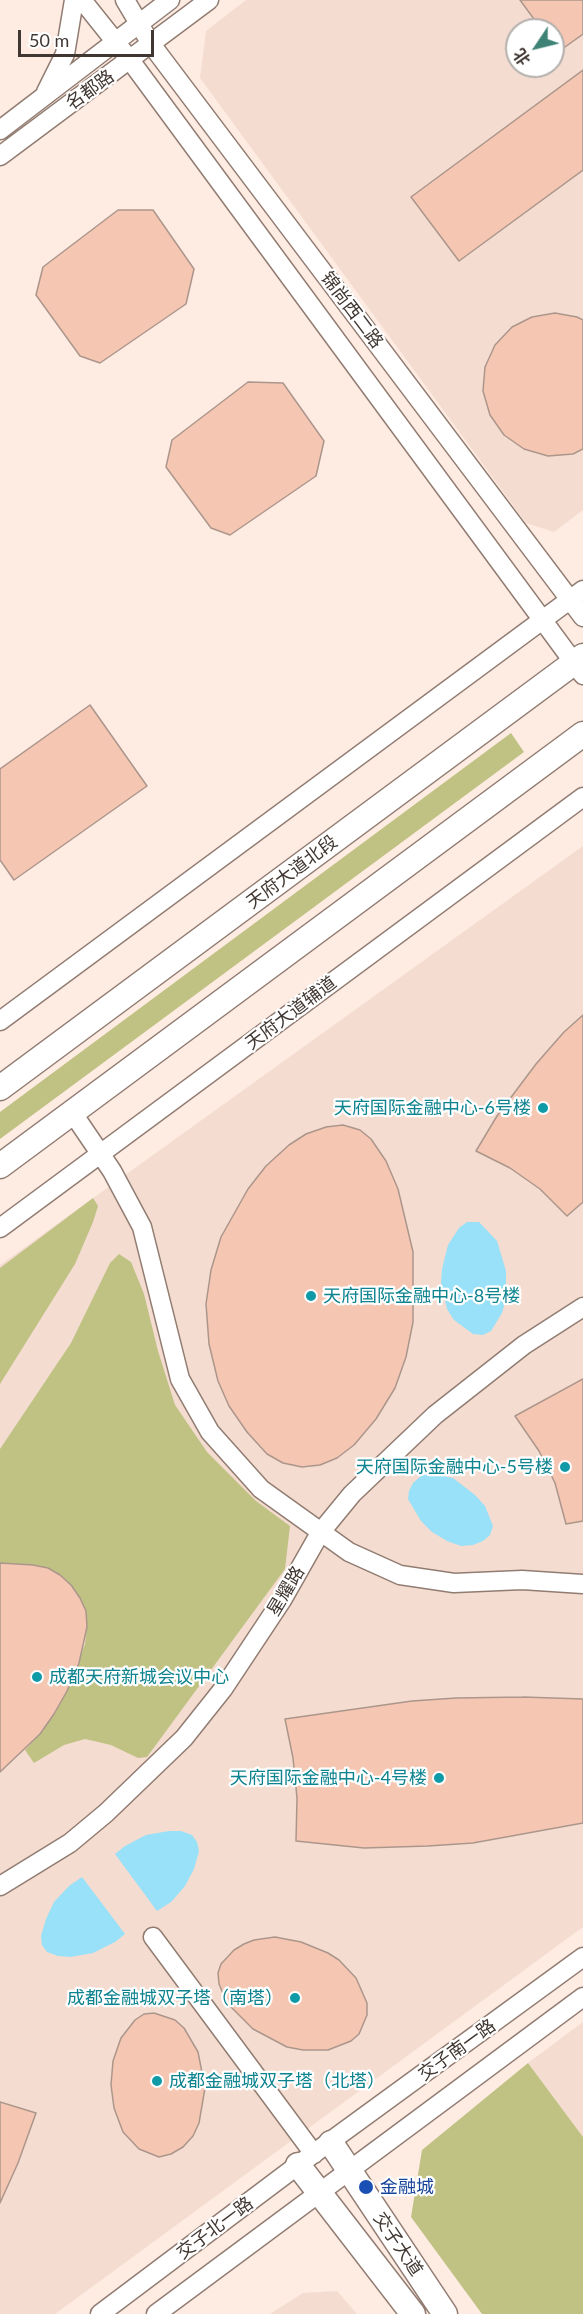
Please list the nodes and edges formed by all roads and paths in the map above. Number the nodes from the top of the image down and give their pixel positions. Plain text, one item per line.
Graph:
1 (74, 0) edge
2 (82, 0) edge
3 (125, 0) edge
4 (170, 0) edge
5 (208, 0) edge
6 (139, 25) junction
7 (114, 43) junction
8 (151, 44) junction
9 (130, 60) junction
10 (43, 98) junction
11 (0, 130) edge
12 (0, 156) edge
13 (577, 594) edge
14 (583, 617) edge
15 (542, 620) junction
16 (580, 664) edge
17 (583, 734) edge
18 (583, 797) edge
19 (0, 1021) edge
20 (0, 1088) edge
21 (72, 1112) junction
22 (101, 1154) junction
23 (0, 1166) edge
24 (0, 1228) edge
25 (583, 1307) edge
26 (320, 1533) junction
27 (583, 1584) edge
28 (0, 1886) edge
29 (153, 1937) dead end
30 (583, 1957) edge
31 (583, 1997) edge
32 (314, 2154) junction
33 (348, 2169) junction
34 (320, 2192) junction
35 (99, 2314) edge
36 (156, 2314) edge
37 (412, 2314) edge
38 (445, 2314) edge

1 - 10 street
2 - 7 street
3 - 6 street, 锦尚西二路
4 - 6 street
5 - 8 street, 名都路
6 - 7 street
6 - 8 street, 锦尚西二路
7 - 9 street
7 - 10 street
8 - 9 street, 名都路
8 - 13 street, 锦尚西二路
9 - 12 street, 名都路
9 - 15 street
10 - 11 street
13 - 14 street, 锦尚西二路
13 - 15 street
15 - 16 street
15 - 19 street
16 - 20 main road, 天府大道北段
17 - 21 main road
18 - 22 street, 天府大道辅道
21 - 22 street
21 - 23 main road
22 - 24 street, 天府大道辅道
22 - 26 street
25 - 26 street, 星耀路
26 - 27 street
26 - 28 street, 星耀路
29 - 32 street
30 - 32 street, 交子南一路
31 - 33 street, 交子南一路
32 - 33 main road, 交子大道
32 - 34 main road, 交子大道
32 - 35 street, 交子北一路
33 - 34 street, 交子北一路
33 - 38 main road, 交子大道
34 - 36 street, 交子北一路
34 - 37 main road, 交子大道

